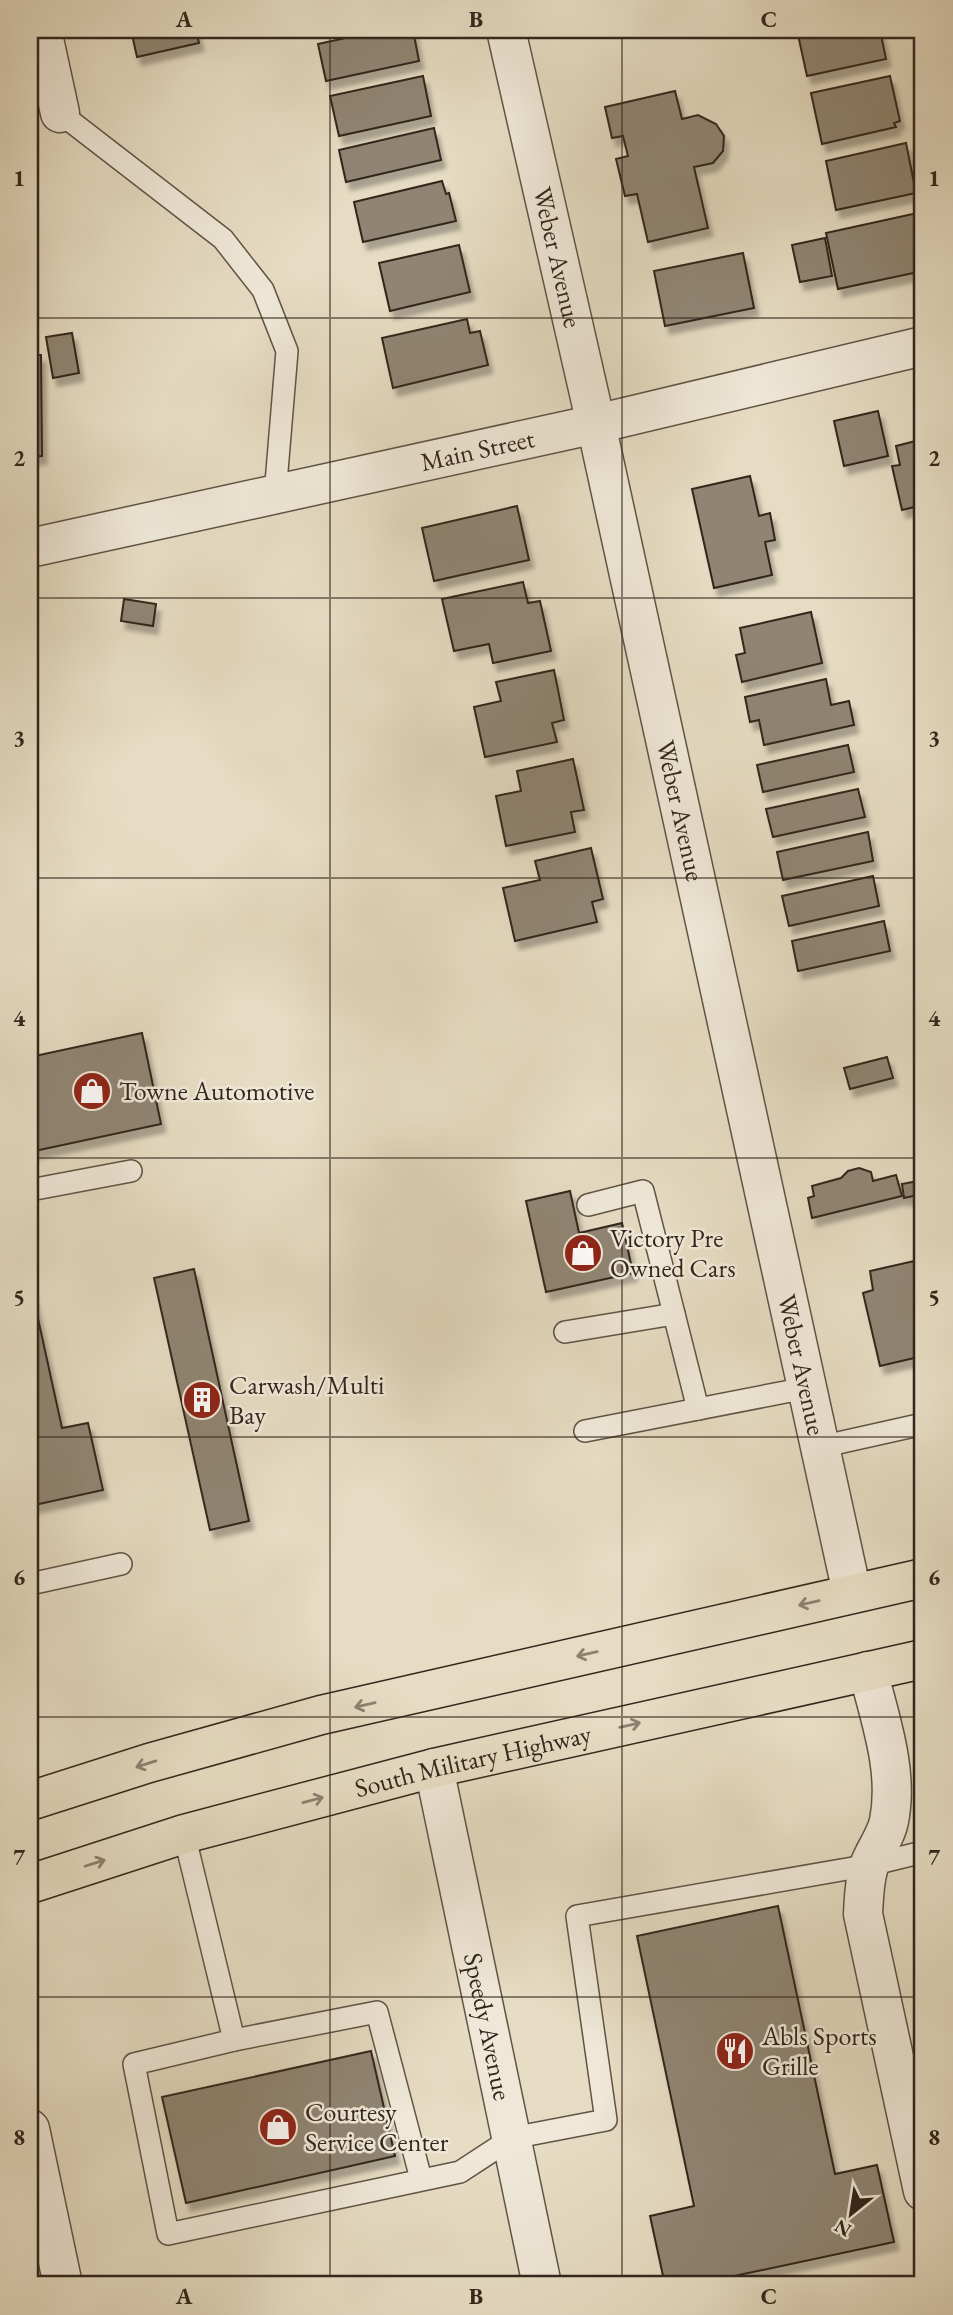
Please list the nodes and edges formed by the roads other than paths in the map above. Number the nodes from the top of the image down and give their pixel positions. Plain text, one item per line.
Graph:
1 (42, 30) edge
2 (506, 30) edge
3 (60, 113) joint
4 (923, 346) edge
5 (596, 425) junction
6 (275, 495) junction
7 (30, 548) edge
8 (131, 1171) dead end
9 (30, 1191) edge
10 (588, 1205) dead end
11 (674, 1314) junction
12 (565, 1332) dead end
13 (806, 1388) junction
14 (698, 1409) junction
15 (923, 1424) edge
16 (584, 1431) dead end
17 (820, 1447) junction
18 (121, 1564) dead end
19 (923, 1578) edge
20 (30, 1584) edge
21 (852, 1593) junction
22 (923, 1659) edge
23 (868, 1671) junction
24 (434, 1768) junction
25 (30, 1801) edge
26 (184, 1834) junction
27 (923, 1852) edge
28 (870, 1865) junction
29 (30, 1884) edge
30 (234, 2040) junction
31 (30, 2129) edge
32 (512, 2138) junction
33 (421, 2179) junction
34 (923, 2191) edge
35 (63, 2285) edge
36 (542, 2285) edge

1 - 3 street
2 - 5 street, Weber Avenue
3 - 6 lane
4 - 5 street, Main Street
5 - 6 street, Main Street
5 - 13 street, Weber Avenue
6 - 7 street, Main Street
8 - 9 lane
10 - 11 lane
11 - 12 lane
11 - 14 lane
13 - 14 lane
13 - 17 street, Weber Avenue
14 - 16 lane
15 - 17 lane
17 - 21 street, Weber Avenue
18 - 20 lane
19 - 21 main road
21 -> 25 main road
22 - 23 main road, South Military Highway
24 -> 23 main road, South Military Highway
23 - 28 street
26 -> 24 main road, South Military Highway
24 - 32 street, Speedy Avenue
29 -> 26 main road, South Military Highway
26 - 30 lane
27 - 28 lane
28 - 32 lane
28 - 34 street
30 - 33 lane
30 - 33 lane
31 - 35 street
32 - 33 lane
32 - 36 street, Speedy Avenue

